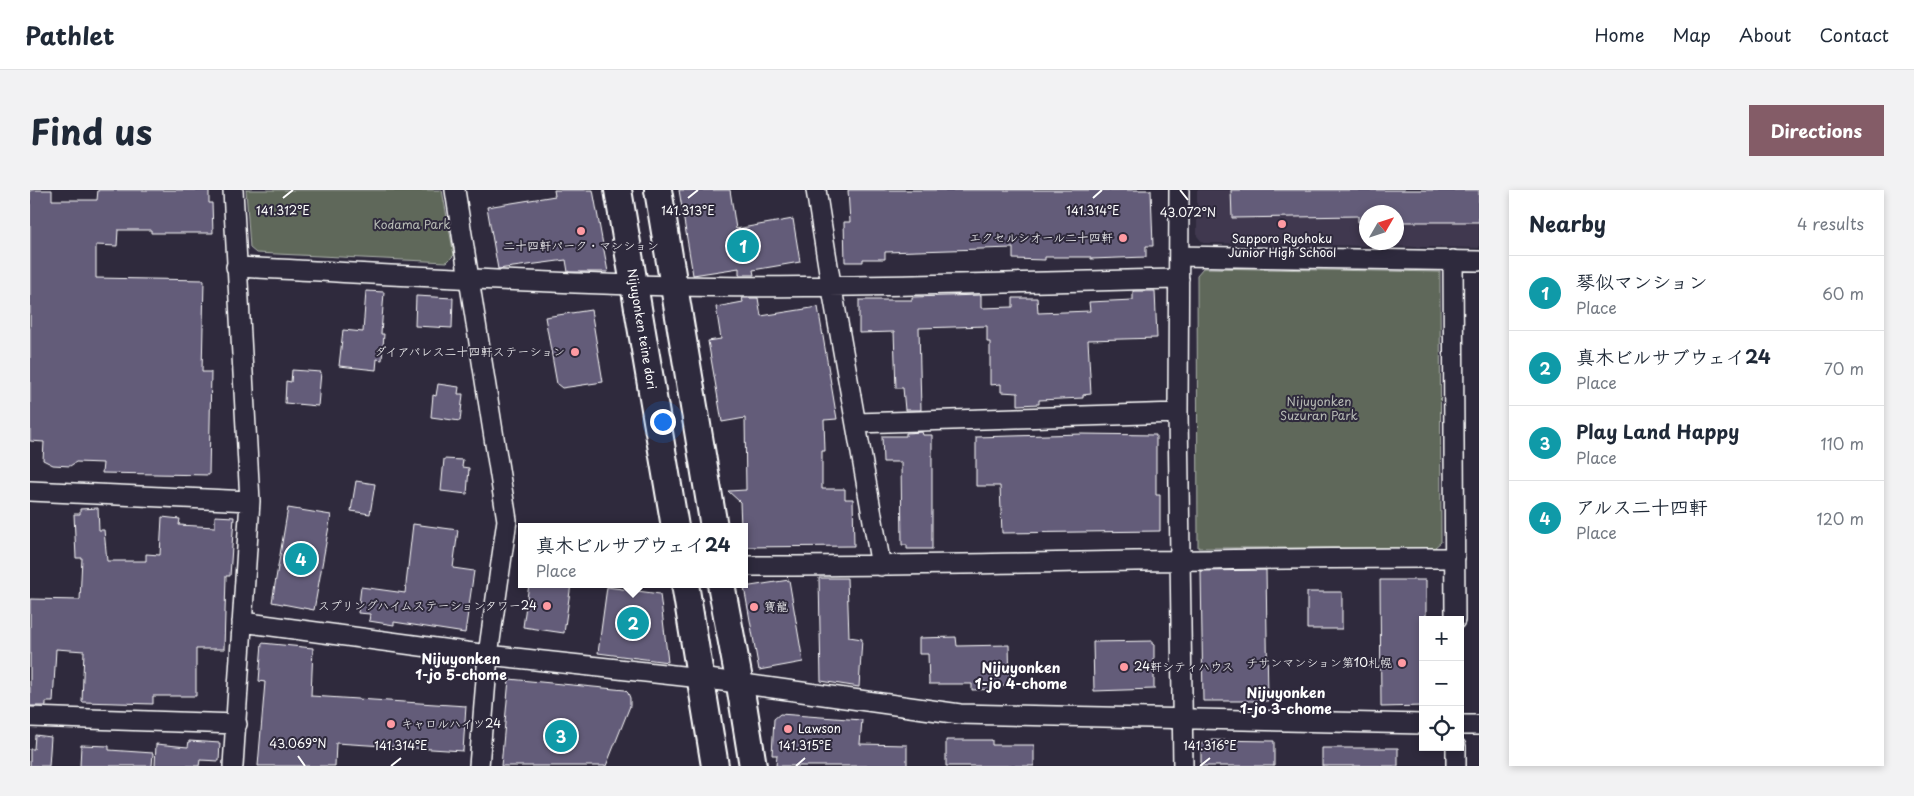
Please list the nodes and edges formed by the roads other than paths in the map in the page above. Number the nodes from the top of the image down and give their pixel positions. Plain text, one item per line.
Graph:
1 (233, 190) edge
2 (455, 190) edge
3 (618, 190) edge
4 (658, 190) edge
5 (816, 190) edge
6 (1179, 190) edge
7 (1180, 256) junction
8 (1453, 260) junction
9 (1479, 260) edge
10 (236, 267) junction
11 (470, 279) junction
12 (1179, 279) junction
13 (634, 284) junction
14 (832, 285) junction
15 (674, 286) junction
16 (1178, 413) junction
17 (856, 424) junction
18 (30, 491) edge
19 (250, 501) junction
20 (674, 523) edge
21 (713, 523) edge
22 (1455, 558) junction
23 (1180, 559) junction
24 (748, 566) edge
25 (881, 566) junction
26 (686, 588) edge
27 (722, 588) edge
28 (1455, 616) edge
29 (242, 622) junction
30 (488, 655) junction
31 (701, 678) junction
32 (740, 685) junction
33 (30, 717) edge
34 (1183, 718) junction
35 (236, 724) junction
36 (1419, 724) edge
37 (1464, 725) edge
38 (1479, 725) edge
39 (1456, 751) edge
40 (233, 766) edge
41 (479, 766) edge
42 (715, 766) edge
43 (753, 766) edge
44 (1183, 766) edge
45 (1456, 766) edge

1 - 10 street
2 - 11 street
3 - 13 street, Nijuyonken teine dori
4 - 15 street
5 - 14 street
6 - 7 street
7 - 8 street
7 - 12 street
8 - 9 street
8 - 22 street
10 - 11 street
10 - 19 street
11 - 13 street
11 - 30 street
12 - 14 street
12 - 16 street
13 - 15 street
13 - 20 street, Nijuyonken teine dori
14 - 15 street
14 - 17 street
15 - 21 street
16 - 17 street
16 - 23 street
17 - 25 street
18 - 19 street
19 - 29 street
22 - 23 street
22 - 28 street
23 - 25 street
23 - 34 street
24 - 25 street
26 - 31 street
27 - 32 street
29 - 30 street
29 - 35 street
30 - 31 street
30 - 41 street
31 - 32 street
31 - 42 street
32 - 34 street
32 - 43 street
33 - 35 street
34 - 36 street
34 - 44 street
35 - 40 street
37 - 38 street
39 - 45 street

